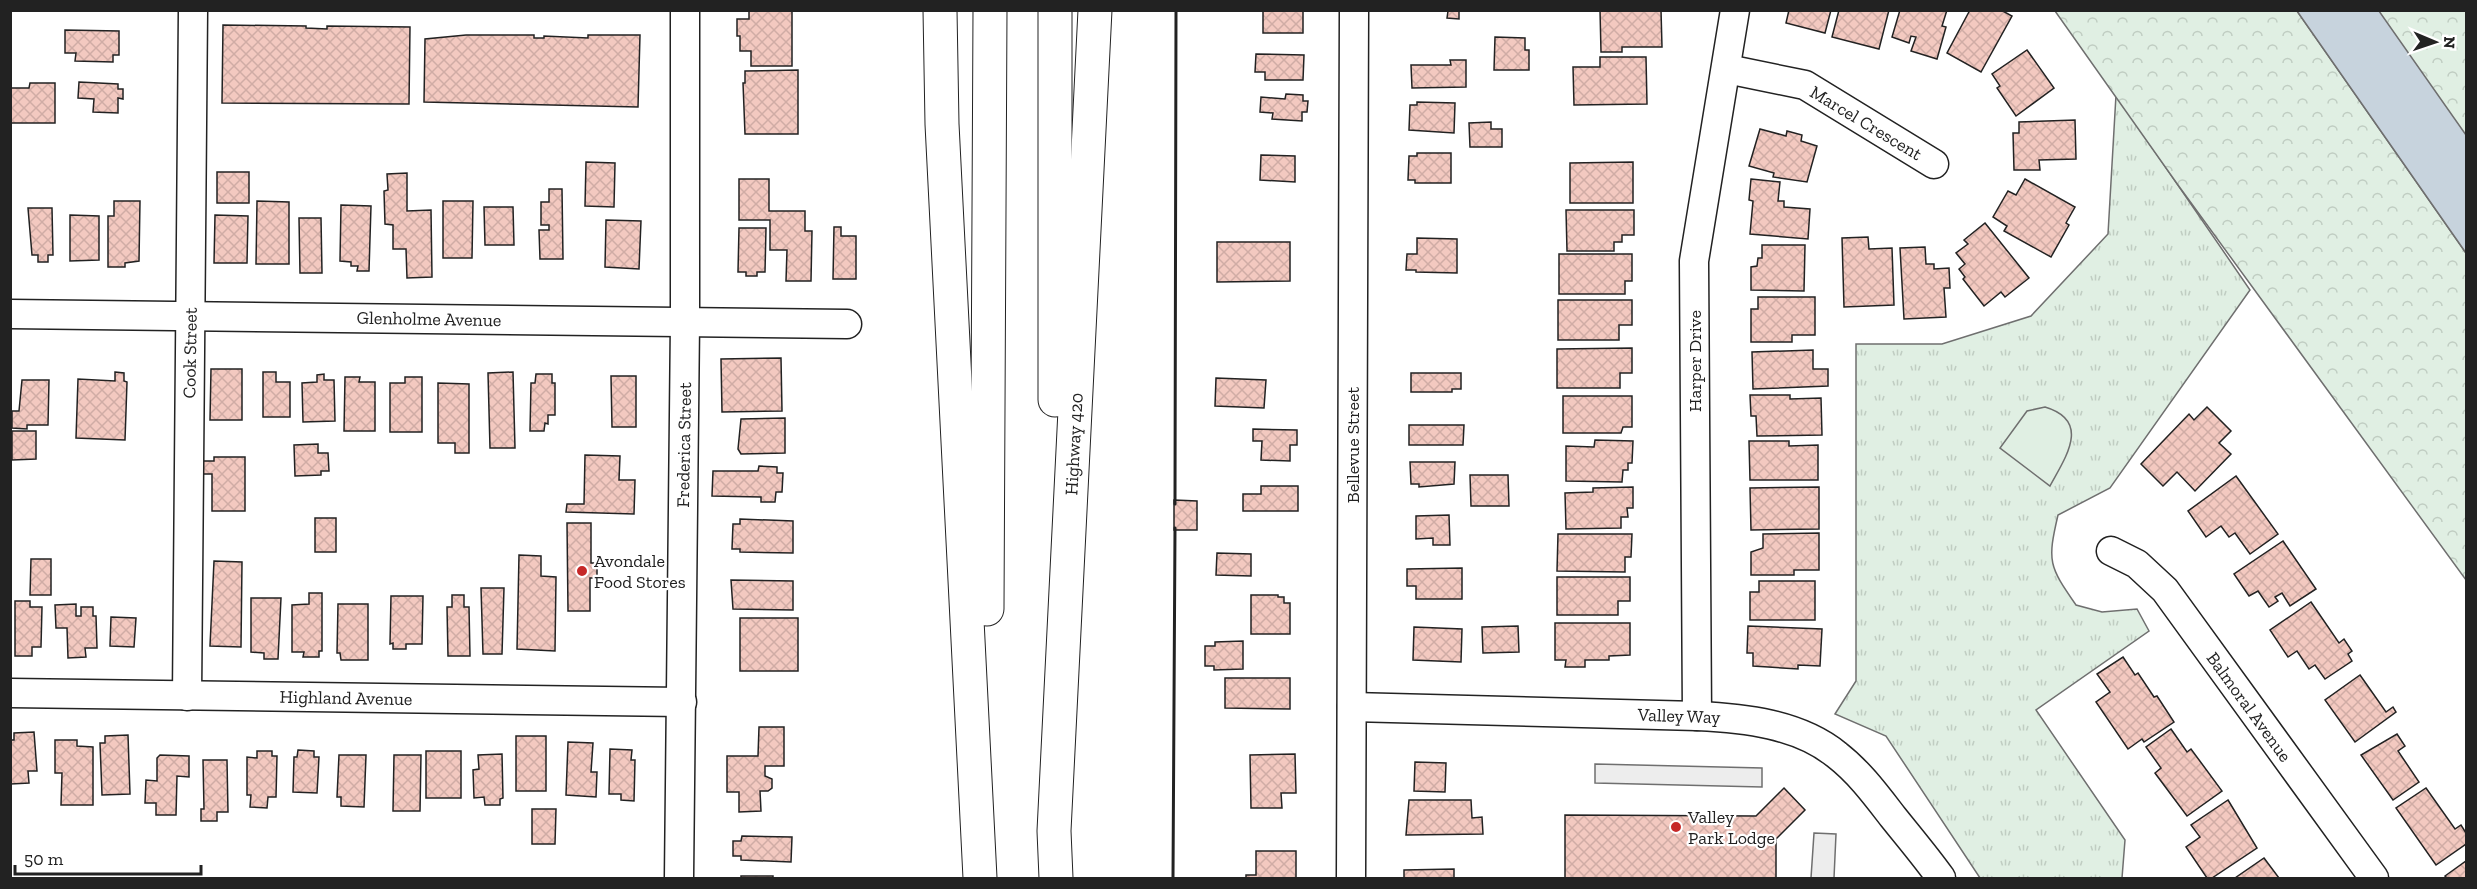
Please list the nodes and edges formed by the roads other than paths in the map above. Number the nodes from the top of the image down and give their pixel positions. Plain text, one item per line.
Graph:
1 (193, 10) edge
2 (685, 10) edge
3 (932, 10) edge
4 (940, 10) edge
5 (990, 10) edge
6 (1055, 10) edge
7 (1095, 10) edge
8 (1354, 10) edge
9 (1735, 10) edge
10 (1728, 69) junction
11 (942, 124) junction
12 (1934, 164) dead end
13 (10, 314) edge
14 (190, 316) junction
15 (685, 322) junction
16 (847, 324) dead end
17 (2111, 551) dead end
18 (10, 693) edge
19 (187, 696) junction
20 (682, 702) junction
21 (1352, 707) junction
22 (1698, 716) junction
23 (1054, 831) junction
24 (679, 879) edge
25 (980, 879) edge
26 (986, 879) edge
27 (1056, 879) edge
28 (1351, 879) edge
29 (1941, 879) edge
30 (2374, 879) edge

1 - 14 street, Cook Street
2 - 15 street, Frederica Street
3 - 11 highway
4 - 11 highway
5 - 26 highway
6 - 23 highway
7 - 23 highway, Highway 420
8 - 21 street, Bellevue Street
9 - 10 street, Harper Drive
10 - 12 street, Marcel Crescent
10 - 22 street, Harper Drive
11 - 25 highway
13 - 14 street, Glenholme Avenue
14 - 15 street, Glenholme Avenue
14 - 19 street, Cook Street
15 - 16 street, Glenholme Avenue
15 - 20 street, Frederica Street
17 - 30 street, Balmoral Avenue
18 - 19 street, Highland Avenue
19 - 20 street, Highland Avenue
20 - 24 street, Frederica Street
21 - 22 street, Valley Way
21 - 28 street, Bellevue Street
22 - 29 street, Valley Way
23 - 27 highway, Highway 420

